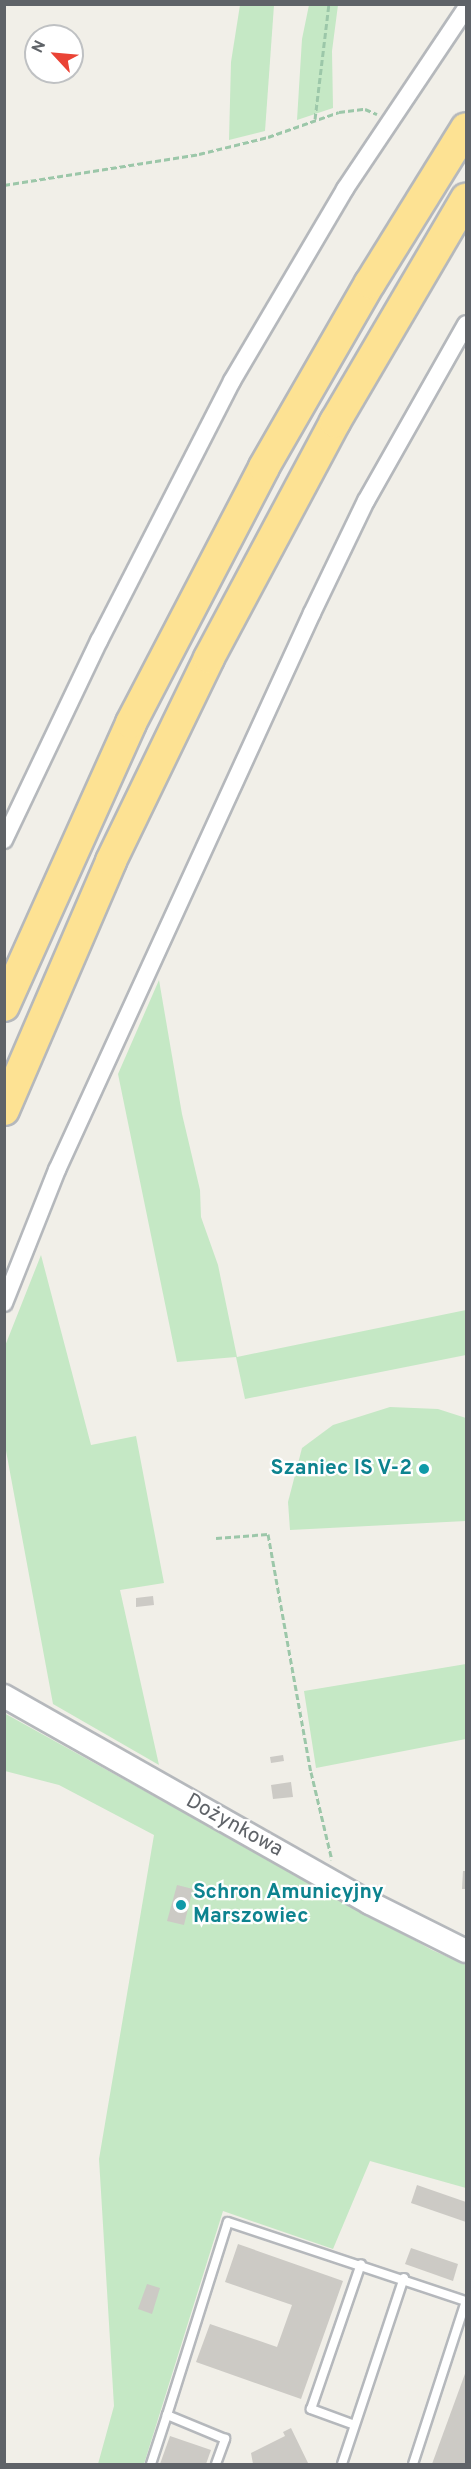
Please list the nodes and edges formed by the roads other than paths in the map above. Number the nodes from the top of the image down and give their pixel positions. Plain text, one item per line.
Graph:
1 (466, 8) edge
2 (466, 128) edge
3 (466, 199) edge
4 (466, 324) edge
5 (4, 840) edge
6 (4, 1005) edge
7 (4, 1110) edge
8 (4, 1303) edge
9 (4, 1696) edge
10 (466, 1951) edge
11 (361, 2264) junction
12 (404, 2277) junction
13 (166, 2415) junction
14 (352, 2424) junction
15 (151, 2464) edge
16 (216, 2464) edge
17 (342, 2464) edge
18 (413, 2464) edge

1 - 5 street
2 - 6 highway
3 - 7 highway
4 - 8 street
9 - 10 street, Dożynkowa
11 - 12 lane
11 - 13 lane
11 - 14 lane
12 - 14 lane
12 - 18 lane
13 - 15 lane
13 - 16 lane
14 - 17 lane

